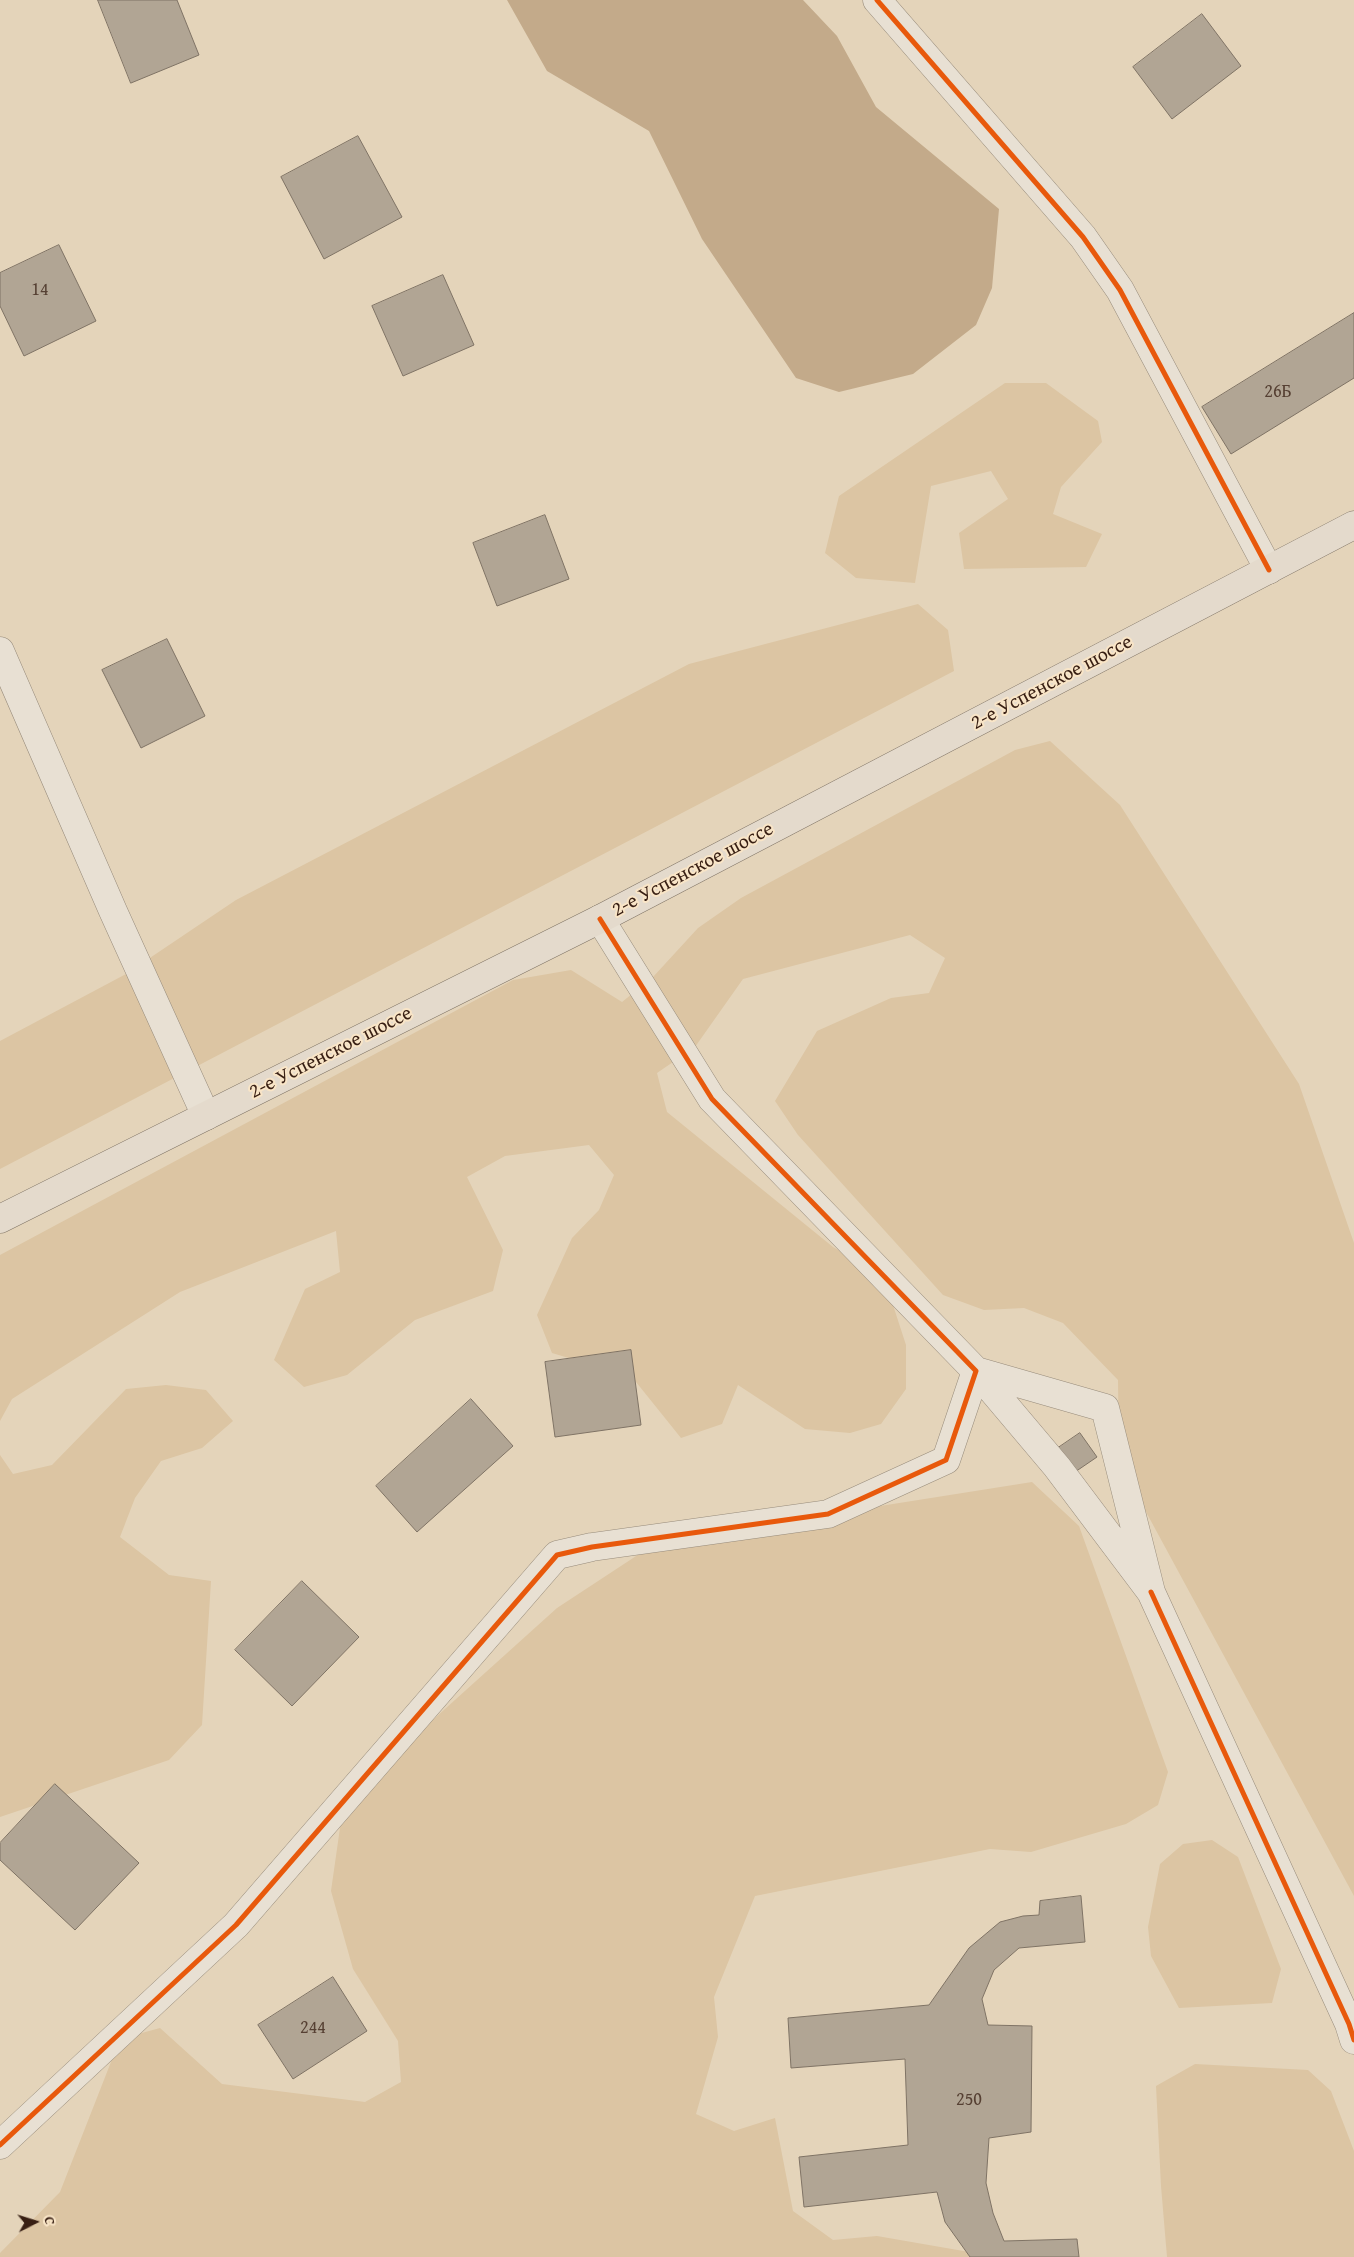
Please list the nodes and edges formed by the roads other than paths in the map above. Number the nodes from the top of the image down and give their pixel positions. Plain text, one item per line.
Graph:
1 (877, 0) edge
2 (1354, 525) edge
3 (1269, 570) junction
4 (0, 651) edge
5 (600, 919) junction
6 (206, 1116) junction
7 (0, 1219) edge
8 (976, 1371) junction
9 (1151, 1592) junction
10 (1354, 2040) edge
11 (0, 2145) edge

1 - 3 street
2 - 3 main road, 2-е Успенское шоссе
3 - 5 main road, 2-е Успенское шоссе
4 - 6 street
5 - 6 main road, 2-е Успенское шоссе
5 - 8 street
6 - 7 main road, 2-е Успенское шоссе
8 - 9 street
8 - 9 street
8 - 11 street
9 - 10 street

